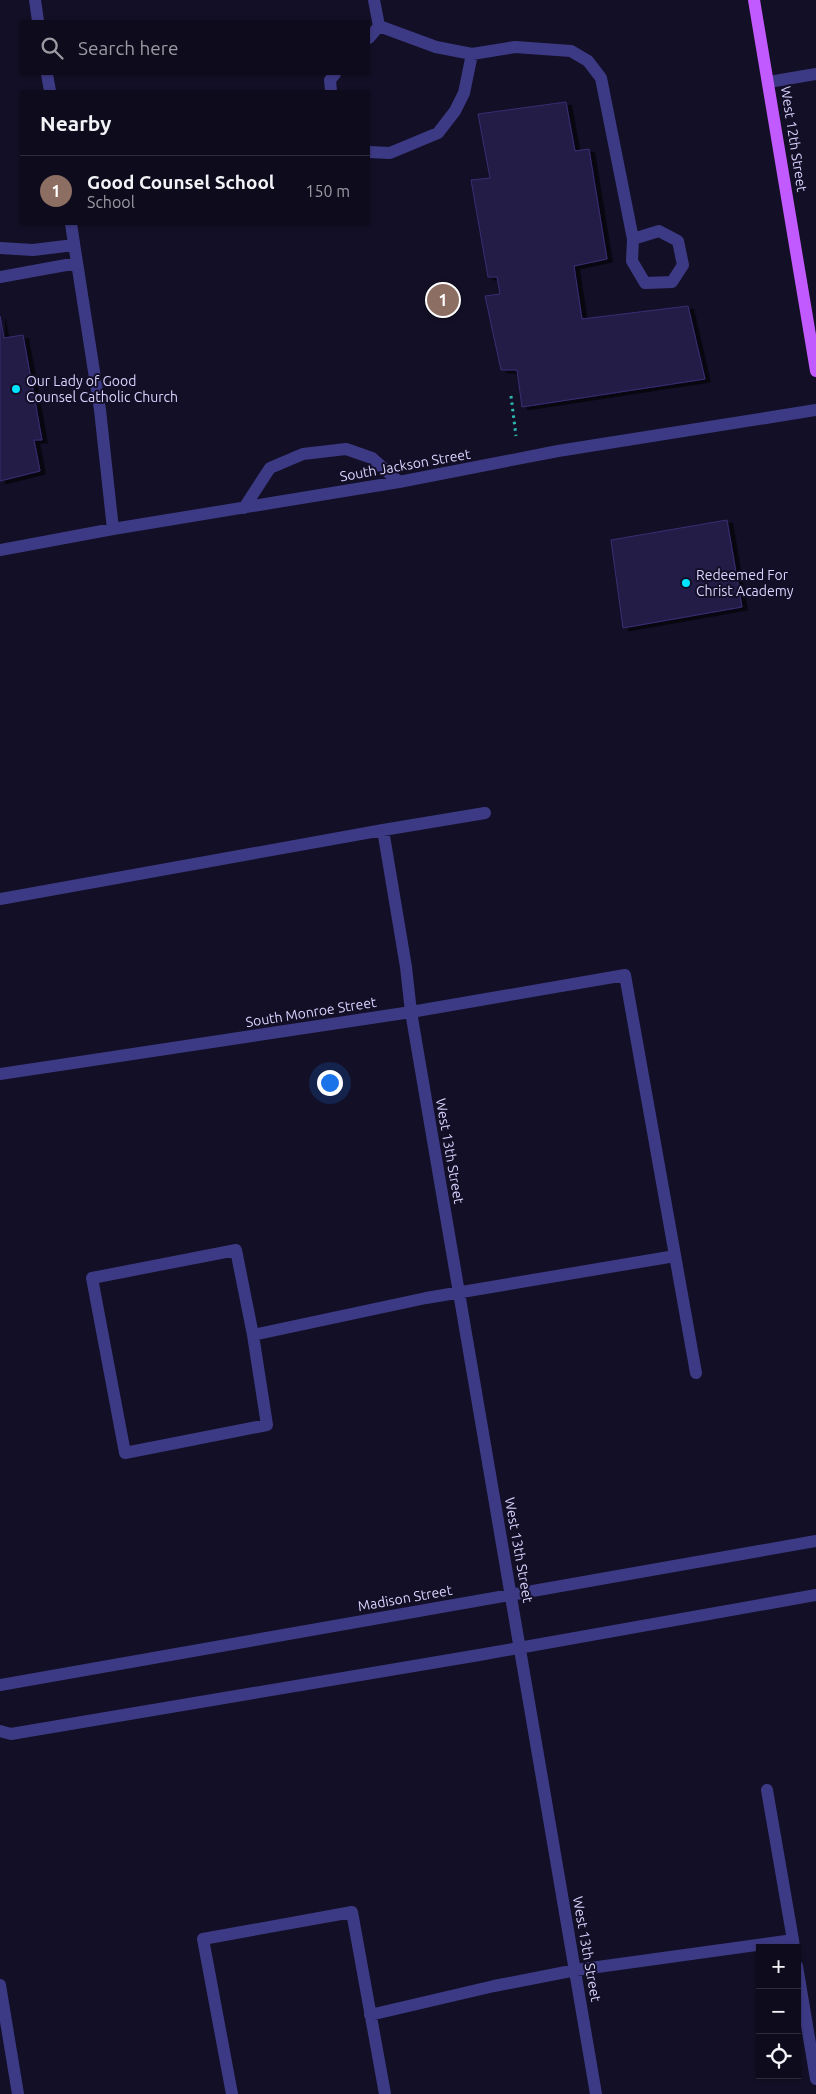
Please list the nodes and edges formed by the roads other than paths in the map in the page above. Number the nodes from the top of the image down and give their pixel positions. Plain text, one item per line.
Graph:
1 (35, 0) edge
2 (374, 0) edge
3 (754, 0) edge
4 (38, 20) edge
5 (379, 26) junction
6 (370, 37) edge
7 (472, 54) junction
8 (816, 74) edge
9 (47, 75) edge
10 (769, 82) junction
11 (50, 90) edge
12 (370, 152) edge
13 (71, 225) edge
14 (633, 239) junction
15 (74, 245) junction
16 (0, 248) edge
17 (77, 262) junction
18 (0, 277) edge
19 (816, 371) edge
20 (816, 410) edge
21 (399, 482) junction
22 (244, 508) junction
23 (112, 530) junction
24 (0, 550) edge
25 (485, 813) dead end
26 (384, 830) junction
27 (0, 898) edge
28 (410, 1012) junction
29 (0, 1074) edge
30 (675, 1256) junction
31 (460, 1292) junction
32 (253, 1335) junction
33 (696, 1373) dead end
34 (816, 1541) edge
35 (512, 1595) junction
36 (816, 1595) edge
37 (521, 1648) junction
38 (0, 1685) edge
39 (0, 1732) edge
40 (767, 1790) dead end
41 (794, 1944) edge
42 (756, 1949) edge
43 (576, 1970) junction
44 (0, 1985) edge
45 (801, 1989) edge
46 (370, 2015) junction
47 (816, 2079) edge
48 (18, 2094) edge
49 (232, 2094) edge
50 (384, 2094) edge
51 (596, 2094) edge

1 - 4 street
2 - 5 street
3 - 10 main road, West 12th Street
5 - 6 street
5 - 7 street
7 - 12 street
7 - 14 street
8 - 10 street
9 - 11 street
10 - 19 main road, West 12th Street
13 - 15 street
14 - 14 street
15 - 16 street
15 - 17 street
17 - 18 street
17 - 23 street
20 - 21 street, South Jackson Street
21 - 22 street, South Jackson Street
21 - 22 street
22 - 23 street, South Jackson Street
23 - 24 street, South Jackson Street
25 - 26 street
26 - 27 street
26 - 28 street, West 13th Street
28 - 29 street, South Monroe Street
28 - 30 street, South Monroe Street
28 - 31 street, West 13th Street
30 - 31 street
30 - 33 street
31 - 32 street
31 - 35 street, West 13th Street
32 - 32 street
34 - 35 street, Madison Street
35 - 37 street, West 13th Street
35 - 38 street, Madison Street
36 - 37 street
37 - 39 street
37 - 43 street, West 13th Street
40 - 41 street
42 - 43 street
43 - 46 street
43 - 51 street, West 13th Street
44 - 48 street
45 - 47 street
46 - 49 street
46 - 50 street

